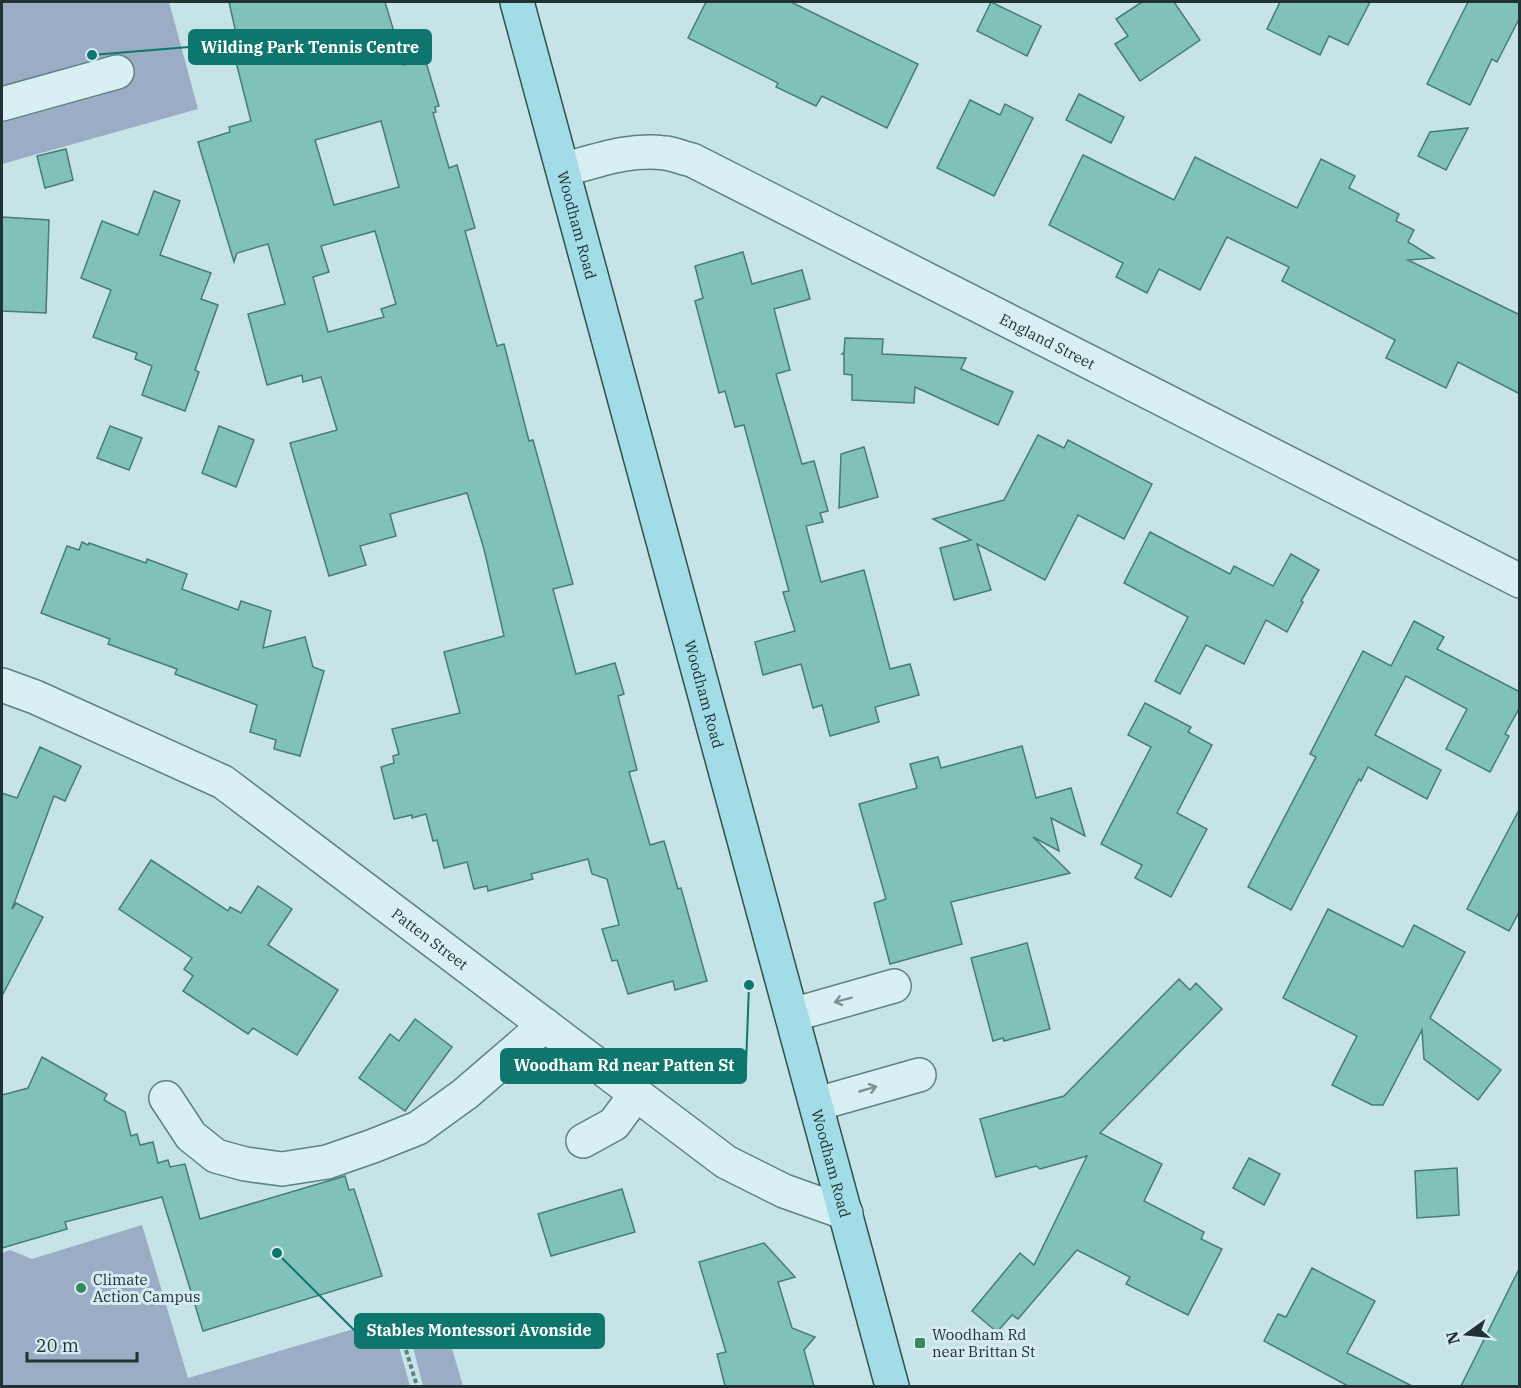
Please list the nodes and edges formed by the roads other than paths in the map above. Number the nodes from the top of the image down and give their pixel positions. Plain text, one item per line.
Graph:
1 (517, 2) edge
2 (117, 72) dead end
3 (2, 104) edge
4 (563, 170) junction
5 (1520, 581) edge
6 (2, 685) edge
7 (894, 986) dead end
8 (792, 1015) junction
9 (545, 1025) junction
10 (919, 1075) dead end
11 (636, 1094) junction
12 (166, 1098) dead end
13 (817, 1104) junction
14 (583, 1141) dead end
15 (846, 1213) junction
16 (892, 1386) edge

1 - 4 main road, Woodham Road
2 - 3 street
4 - 5 street, England Street
4 - 8 main road, Woodham Road
6 - 9 street, Patten Street
7 -> 8 street
8 - 13 main road, Woodham Road
9 - 11 street, Patten Street
9 - 12 street
13 -> 10 street
11 - 14 street
11 - 15 street, Patten Street
13 - 15 main road, Woodham Road
15 - 16 main road, Woodham Road

